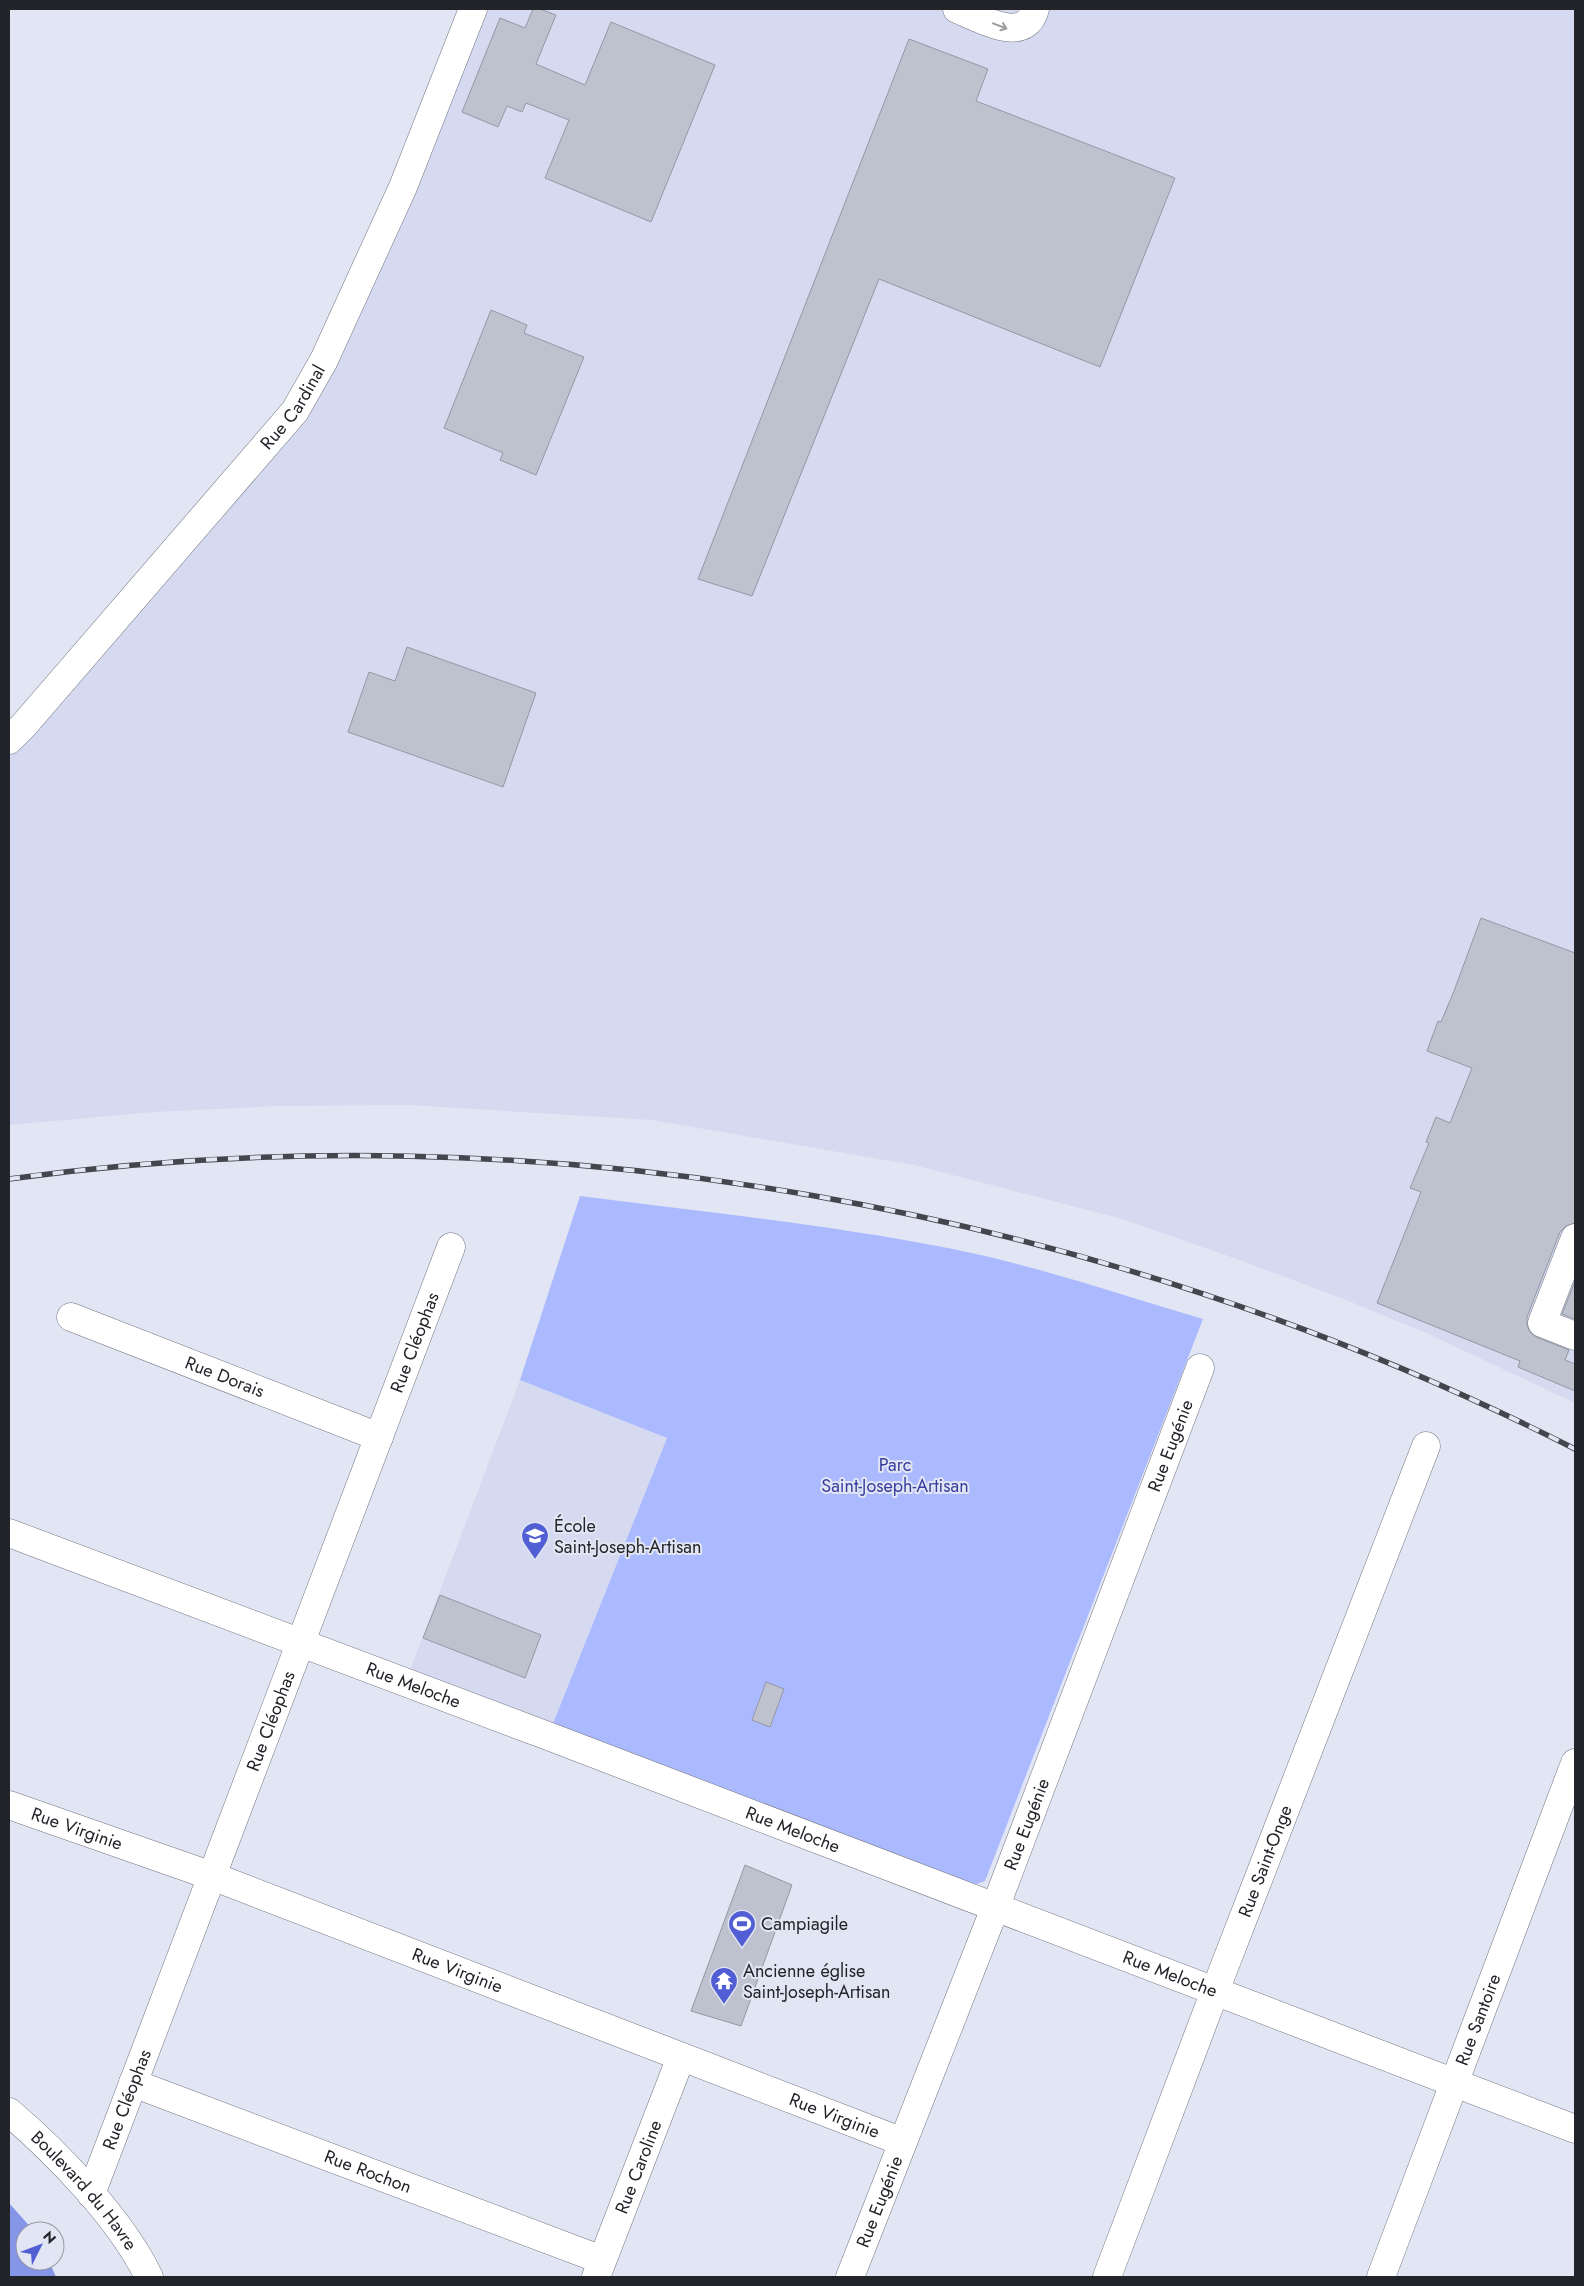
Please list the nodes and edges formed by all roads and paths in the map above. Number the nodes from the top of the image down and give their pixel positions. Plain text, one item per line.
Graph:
1 (474, 9) edge
2 (957, 9) edge
3 (1035, 9) edge
4 (9, 740) edge
5 (1575, 1238) edge
6 (452, 1247) dead end
7 (71, 1317) dead end
8 (1575, 1336) edge
9 (1200, 1368) dead end
10 (379, 1437) junction
11 (1426, 1446) dead end
12 (9, 1533) edge
13 (300, 1644) junction
14 (1575, 1763) edge
15 (9, 1805) edge
16 (212, 1876) junction
17 (996, 1908) junction
18 (1215, 1991) junction
19 (681, 2057) junction
20 (134, 2083) junction
21 (1453, 2083) junction
22 (9, 2112) edge
23 (1575, 2129) edge
24 (903, 2142) junction
25 (91, 2194) junction
26 (599, 2268) edge
27 (149, 2277) edge
28 (850, 2277) edge
29 (1108, 2277) edge
30 (1381, 2277) edge

1 - 4 street, Rue Cardinal
2 -> 3 street
5 - 8 street
6 - 10 street, Rue Cléophas
7 - 10 street, Rue Dorais
9 - 17 street, Rue Eugénie
10 - 13 street, Rue Cléophas
11 - 18 street, Rue Saint-Onge
12 - 13 street, Rue Meloche
13 - 16 street, Rue Cléophas
13 - 17 street, Rue Meloche
14 - 21 street, Rue Santoire
15 - 16 street, Rue Virginie
16 - 19 street, Rue Virginie
16 - 20 street, Rue Cléophas
17 - 18 street, Rue Meloche
17 - 24 street, Rue Eugénie
18 - 21 street, Rue Meloche
18 - 29 street, Rue Saint-Onge
19 - 24 street, Rue Virginie
19 - 26 street, Rue Caroline
20 - 25 street, Rue Cléophas
20 - 26 street, Rue Rochon
21 - 23 street, Rue Meloche
21 - 30 street, Rue Santoire
22 - 25 street, Boulevard du Havre
24 - 28 street, Rue Eugénie
25 - 27 street, Boulevard du Havre

